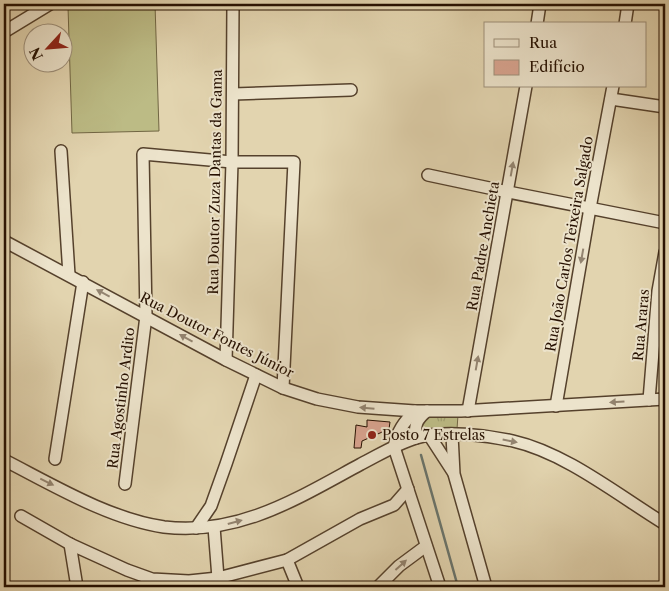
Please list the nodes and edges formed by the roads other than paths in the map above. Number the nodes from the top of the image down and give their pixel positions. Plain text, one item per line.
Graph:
1 (50, 4) edge
2 (232, 4) edge
3 (540, 4) edge
4 (628, 4) edge
5 (537, 22) edge
6 (625, 22) edge
7 (4, 32) edge
8 (526, 88) edge
9 (613, 88) edge
10 (351, 90) dead end
11 (232, 94) junction
12 (611, 99) junction
13 (665, 108) edge
14 (61, 151) dead end
15 (232, 162) junction
16 (428, 175) dead end
17 (508, 192) junction
18 (590, 208) junction
19 (665, 223) edge
20 (4, 241) edge
21 (665, 252) edge
22 (69, 275) junction
23 (82, 282) junction
24 (146, 316) junction
25 (226, 360) junction
26 (256, 375) junction
27 (283, 388) junction
28 (665, 399) edge
29 (649, 400) junction
30 (556, 406) junction
31 (421, 411) junction
32 (465, 411) junction
33 (429, 435) junction
34 (457, 435) junction
35 (416, 438) junction
36 (394, 447) junction
37 (4, 460) edge
38 (56, 460) dead end
39 (454, 474) junction
40 (125, 484) dead end
41 (408, 489) junction
42 (394, 505) junction
43 (416, 513) junction
44 (21, 516) dead end
45 (665, 524) edge
46 (214, 527) junction
47 (196, 528) junction
48 (70, 544) junction
49 (426, 546) junction
50 (287, 560) junction
51 (152, 583) edge
52 (219, 583) edge
53 (77, 587) edge
54 (298, 587) edge
55 (378, 587) edge
56 (440, 587) edge
57 (486, 587) edge

1 - 7 street
2 - 11 street, Rua Doutor Zuza Dantas da Gama
3 - 5 street
4 - 6 street
17 -> 8 street, Rua Padre Anchieta
9 - 12 street, Rua João Carlos Teixeira Salgado
10 - 11 street
11 - 15 street, Rua Doutor Zuza Dantas da Gama
12 - 13 street
12 - 18 street, Rua João Carlos Teixeira Salgado
14 - 22 street
15 - 24 street, Rua Agostinho Ardito
15 - 25 street, Rua Doutor Zuza Dantas da Gama
15 - 27 street
16 - 17 street
17 - 18 street
32 -> 17 street, Rua Padre Anchieta
18 - 19 street
18 -> 30 street, Rua João Carlos Teixeira Salgado
20 - 22 street, Rua Doutor Fontes Júnior
21 - 29 street, Rua Araras
22 - 23 street, Rua Doutor Fontes Júnior
24 -> 23 street, Rua Doutor Fontes Júnior
23 - 38 street
25 -> 24 street, Rua Doutor Fontes Júnior
24 - 40 street, Rua Agostinho Ardito
25 - 26 street, Rua Doutor Fontes Júnior
26 - 27 street, Rua Doutor Fontes Júnior
26 - 47 street
31 -> 27 street, Rua Doutor Fontes Júnior
28 - 29 street, Rua Doutor Fontes Júnior
29 -> 30 street, Rua Doutor Fontes Júnior
30 - 32 street, Rua Doutor Fontes Júnior
31 - 32 street, Rua Doutor Fontes Júnior
31 - 35 street
31 - 36 street
33 - 34 street
33 - 35 street
33 - 39 street
34 - 39 street
34 -> 45 street
35 - 36 street
36 - 41 street
46 -> 36 street
37 -> 47 street
39 - 57 street
41 - 42 street
41 - 43 street
42 - 43 street
42 - 50 street
43 - 49 street
44 - 48 street
46 - 47 street
46 - 52 street
48 - 51 street
48 - 53 street
55 -> 49 street
49 - 56 street
50 - 52 street
50 - 54 street
51 - 52 street

